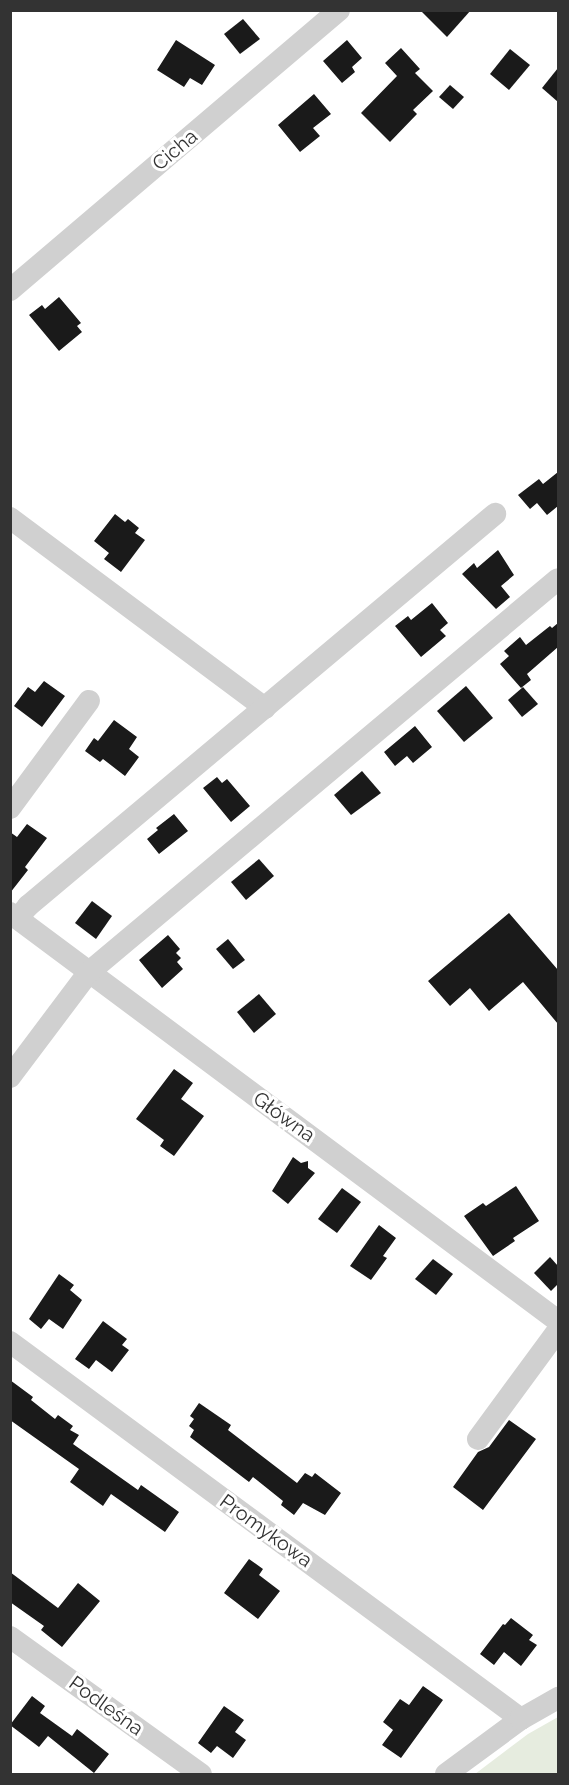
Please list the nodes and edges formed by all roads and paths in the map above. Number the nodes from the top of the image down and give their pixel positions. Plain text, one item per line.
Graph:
1 (339, 10) edge
2 (10, 290) edge
3 (495, 514) dead end
4 (10, 518) edge
5 (558, 579) edge
6 (89, 701) dead end
7 (265, 708) junction
8 (10, 808) edge
9 (14, 916) edge
10 (88, 973) junction
11 (10, 1077) edge
12 (558, 1321) edge
13 (558, 1330) edge
14 (10, 1342) edge
15 (478, 1439) dead end
16 (10, 1636) edge
17 (558, 1698) edge
18 (521, 1719) junction
19 (201, 1774) edge
20 (446, 1774) edge

1 - 2 street, Cicha
3 - 7 street
4 - 7 street
5 - 10 street
6 - 8 street
7 - 9 street
9 - 10 street, Główna
10 - 11 street
10 - 12 street, Główna
13 - 15 street
14 - 18 street, Promykowa
16 - 19 street, Podleśna
17 - 18 street
18 - 20 street

